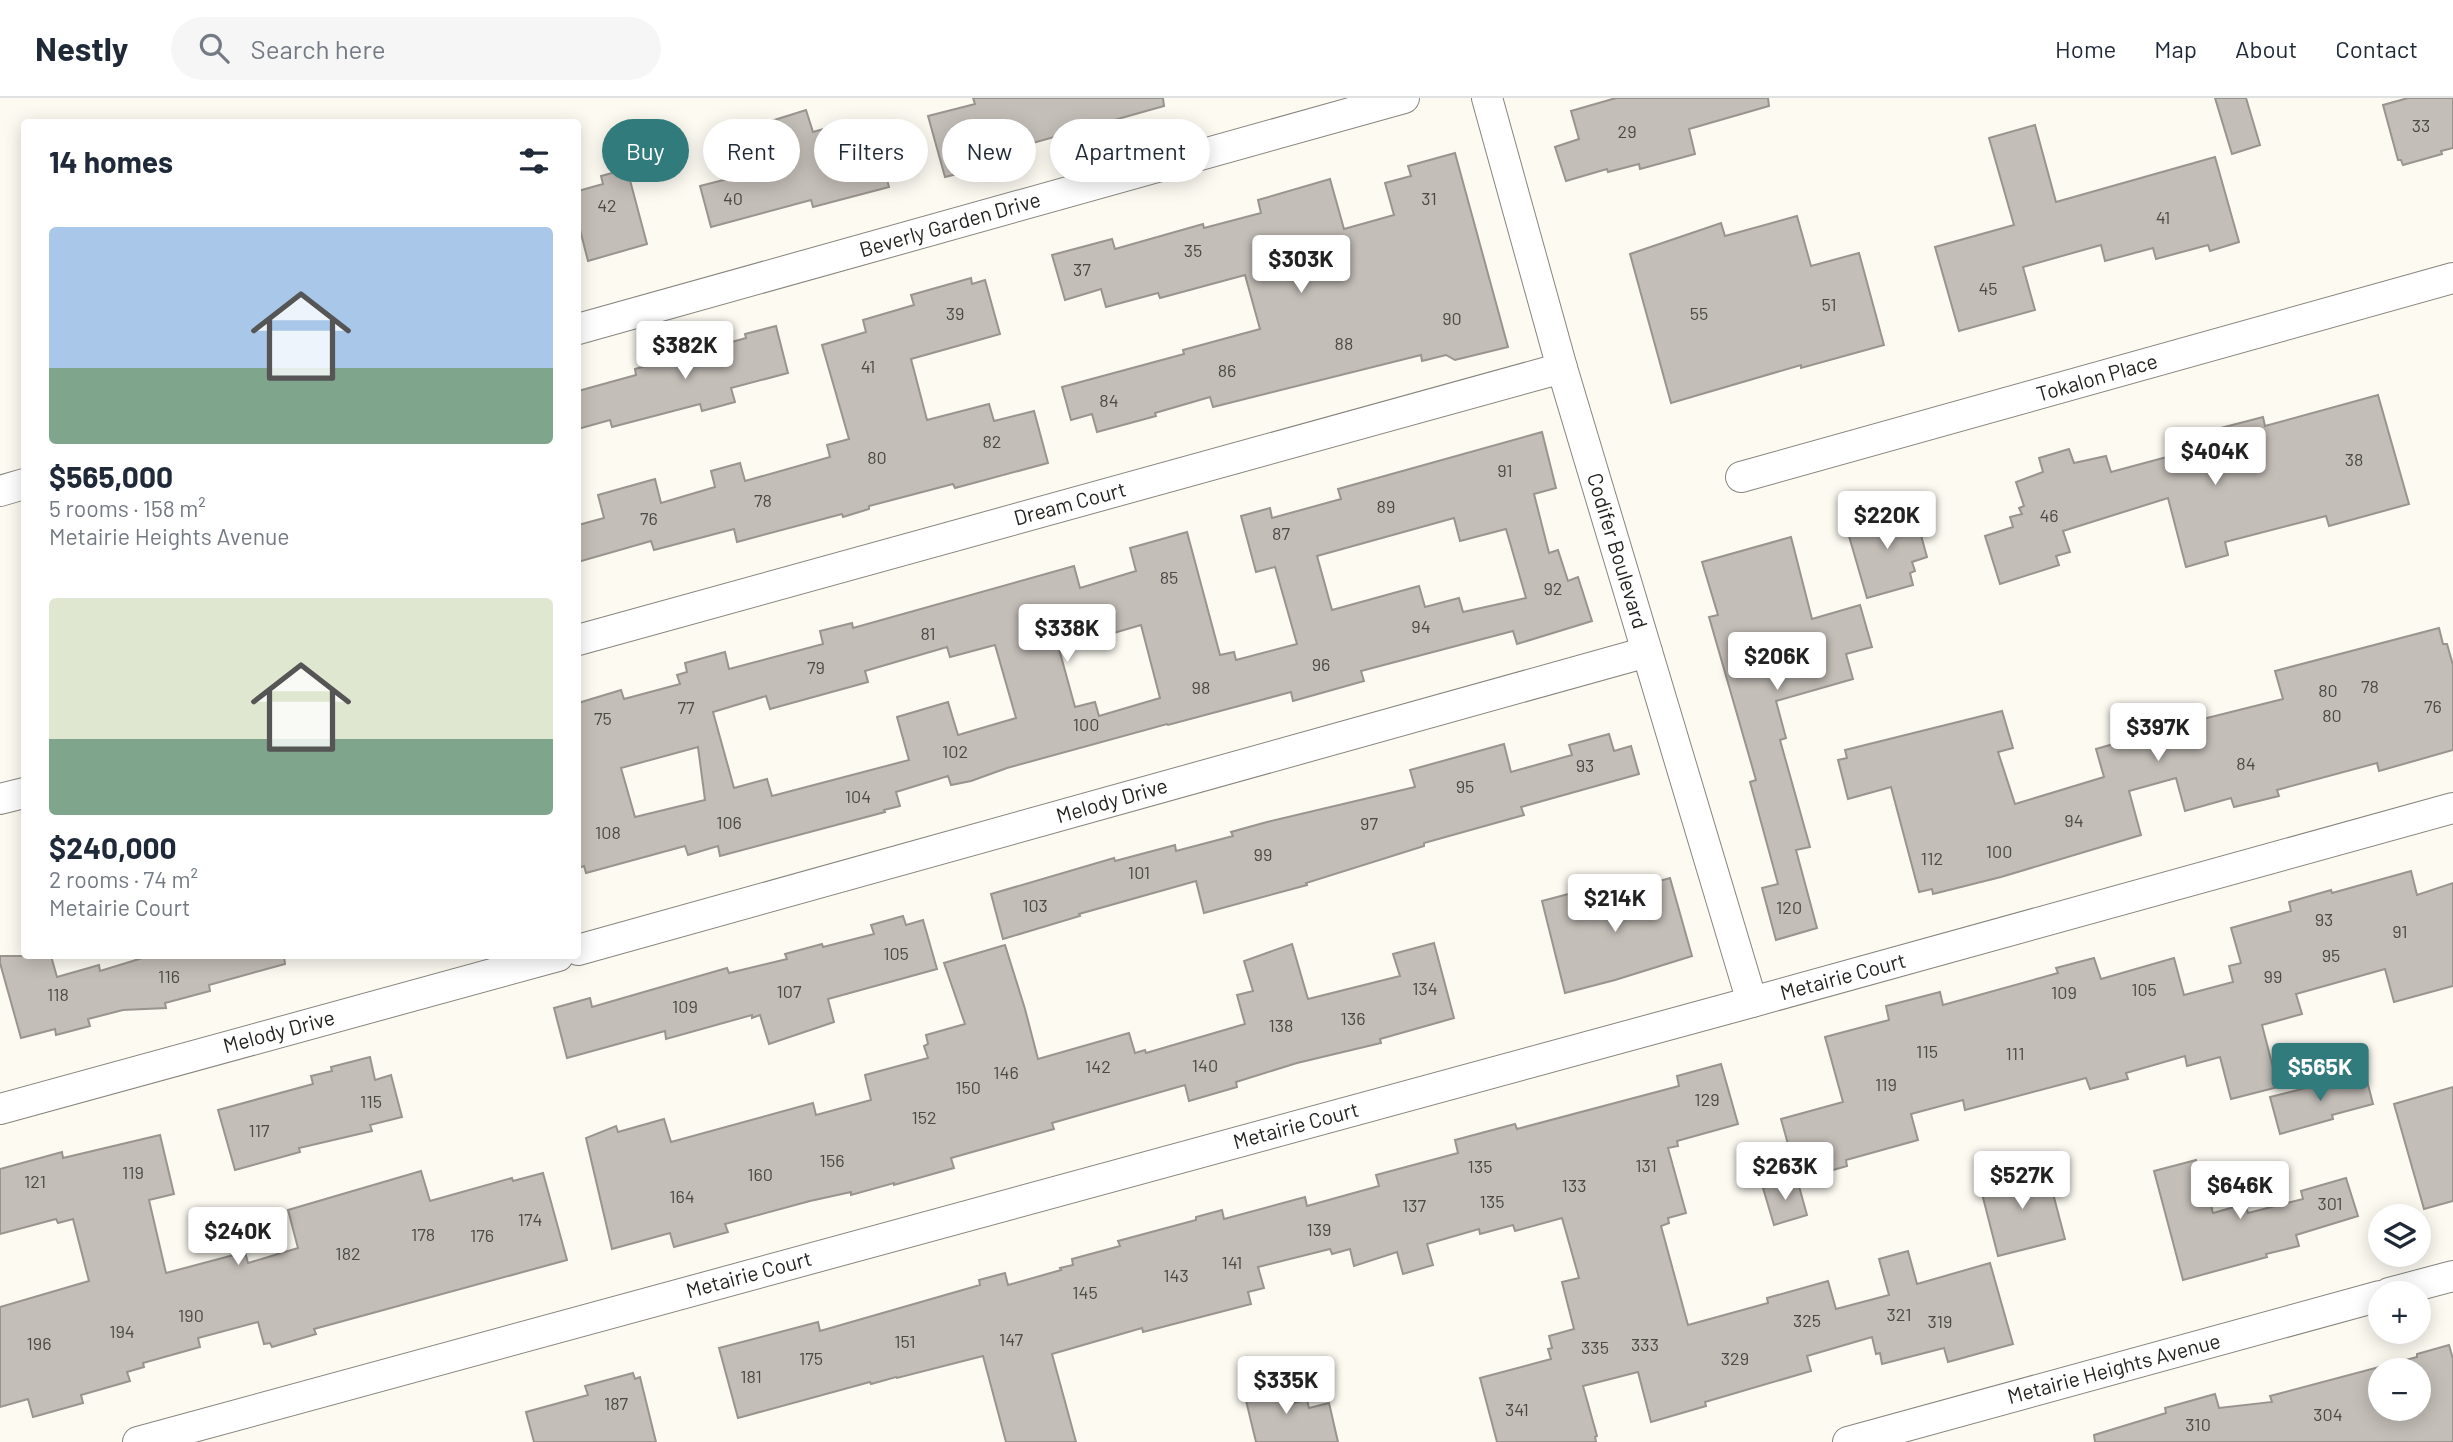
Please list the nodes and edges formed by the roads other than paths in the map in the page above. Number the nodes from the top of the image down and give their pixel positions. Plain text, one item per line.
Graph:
1 (1404, 98) edge
2 (1487, 98) edge
3 (2453, 278) edge
4 (581, 329) edge
5 (1562, 368) junction
6 (1741, 477) dead end
7 (21, 485) edge
8 (0, 491) edge
9 (581, 639) edge
10 (1647, 652) junction
11 (21, 794) edge
12 (0, 799) edge
13 (2453, 808) edge
14 (581, 949) edge
15 (547, 959) edge
16 (1752, 1002) junction
17 (0, 1108) edge
18 (2453, 1276) edge
19 (2431, 1282) edge
20 (2368, 1299) edge
21 (138, 1442) edge
22 (1849, 1442) edge

1 - 4 street, Beverly Garden Drive
2 - 5 street, Codifer Boulevard
3 - 6 street, Tokalon Place
5 - 9 street, Dream Court
5 - 10 street, Codifer Boulevard
7 - 8 street
10 - 14 street, Melody Drive
10 - 16 street, Codifer Boulevard
11 - 12 street
13 - 16 street, Metairie Court
15 - 17 street, Melody Drive
16 - 21 street, Metairie Court
18 - 19 street
20 - 22 street, Metairie Heights Avenue

